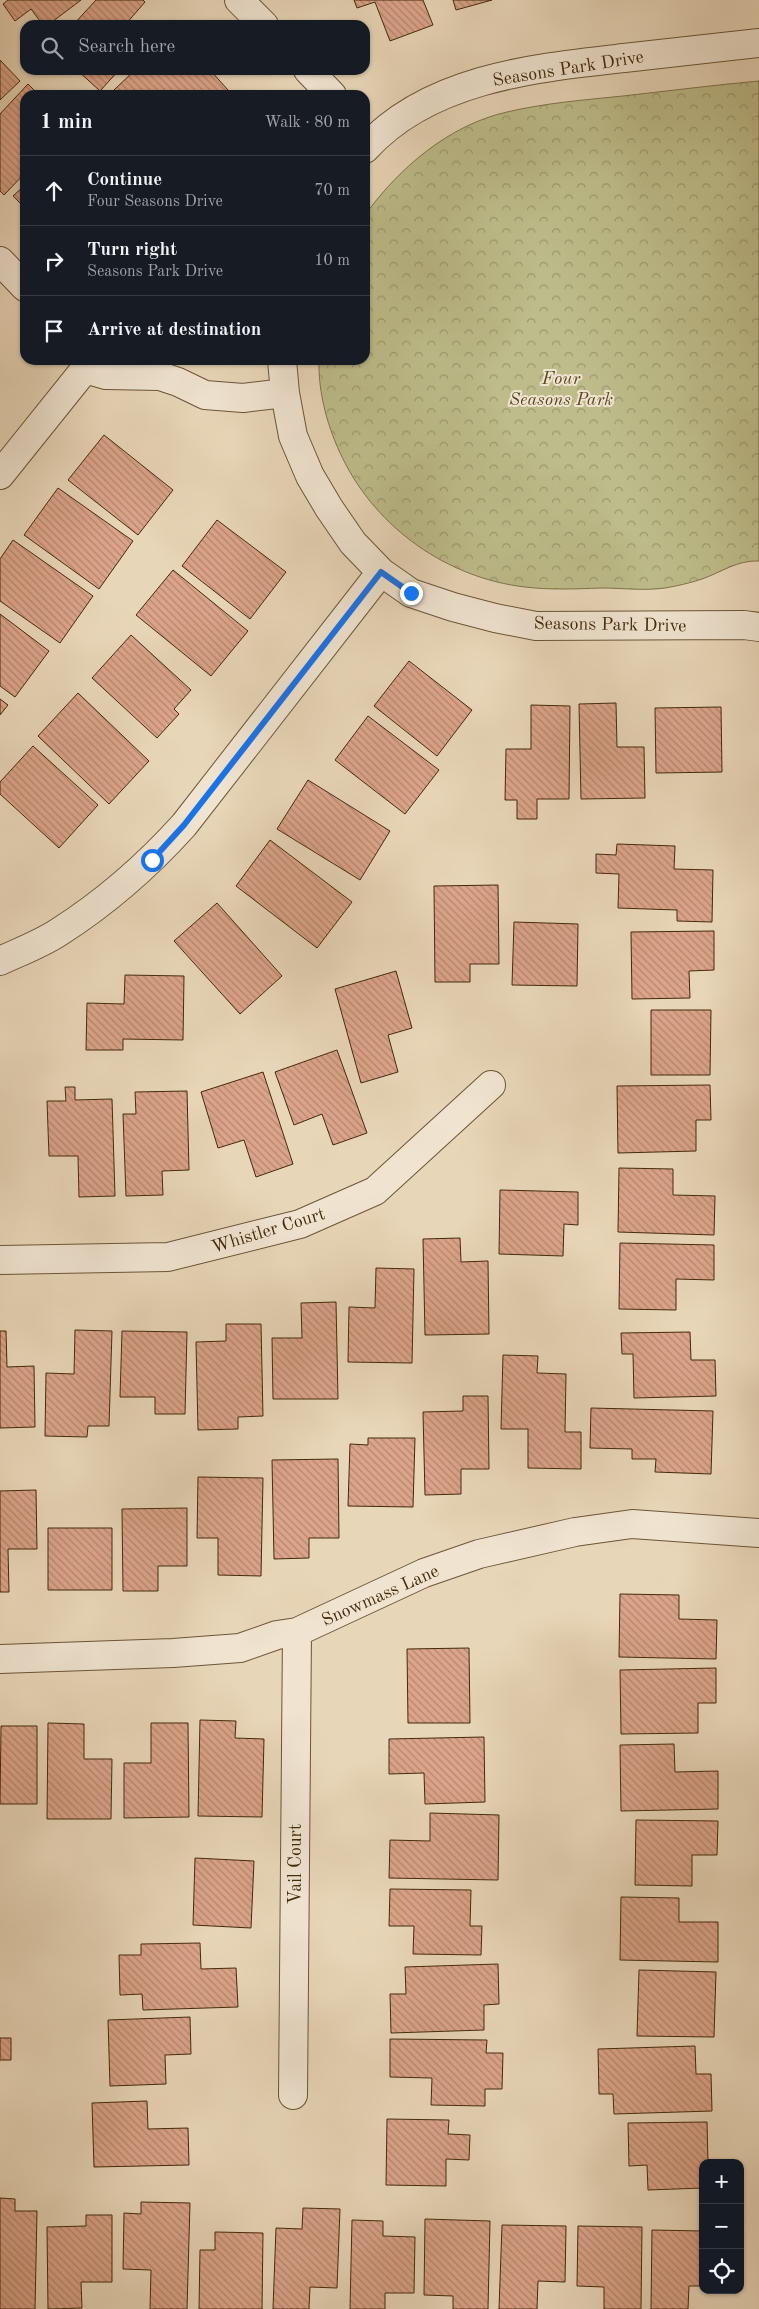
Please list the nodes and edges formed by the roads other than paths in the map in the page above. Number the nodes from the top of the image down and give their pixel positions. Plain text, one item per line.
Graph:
1 (240, 0) edge
2 (259, 20) edge
3 (759, 43) edge
4 (313, 75) edge
5 (327, 90) edge
6 (370, 138) edge
7 (0, 261) edge
8 (20, 282) edge
9 (85, 365) edge
10 (88, 365) edge
11 (282, 365) edge
12 (285, 393) junction
13 (0, 476) edge
14 (381, 572) junction
15 (759, 627) edge
16 (0, 961) edge
17 (491, 1085) dead end
18 (0, 1260) edge
19 (759, 1533) edge
20 (297, 1632) junction
21 (0, 1659) edge
22 (293, 2095) dead end

1 - 2 street
3 - 6 street, Seasons Park Drive
4 - 5 street
7 - 8 street
9 - 13 street
10 - 12 street
11 - 12 street, Seasons Park Drive
12 - 14 street, Seasons Park Drive
14 - 15 street, Seasons Park Drive
14 - 16 street
17 - 18 street, Whistler Court
19 - 20 street, Snowmass Lane
20 - 21 street, Snowmass Lane
20 - 22 street, Vail Court

